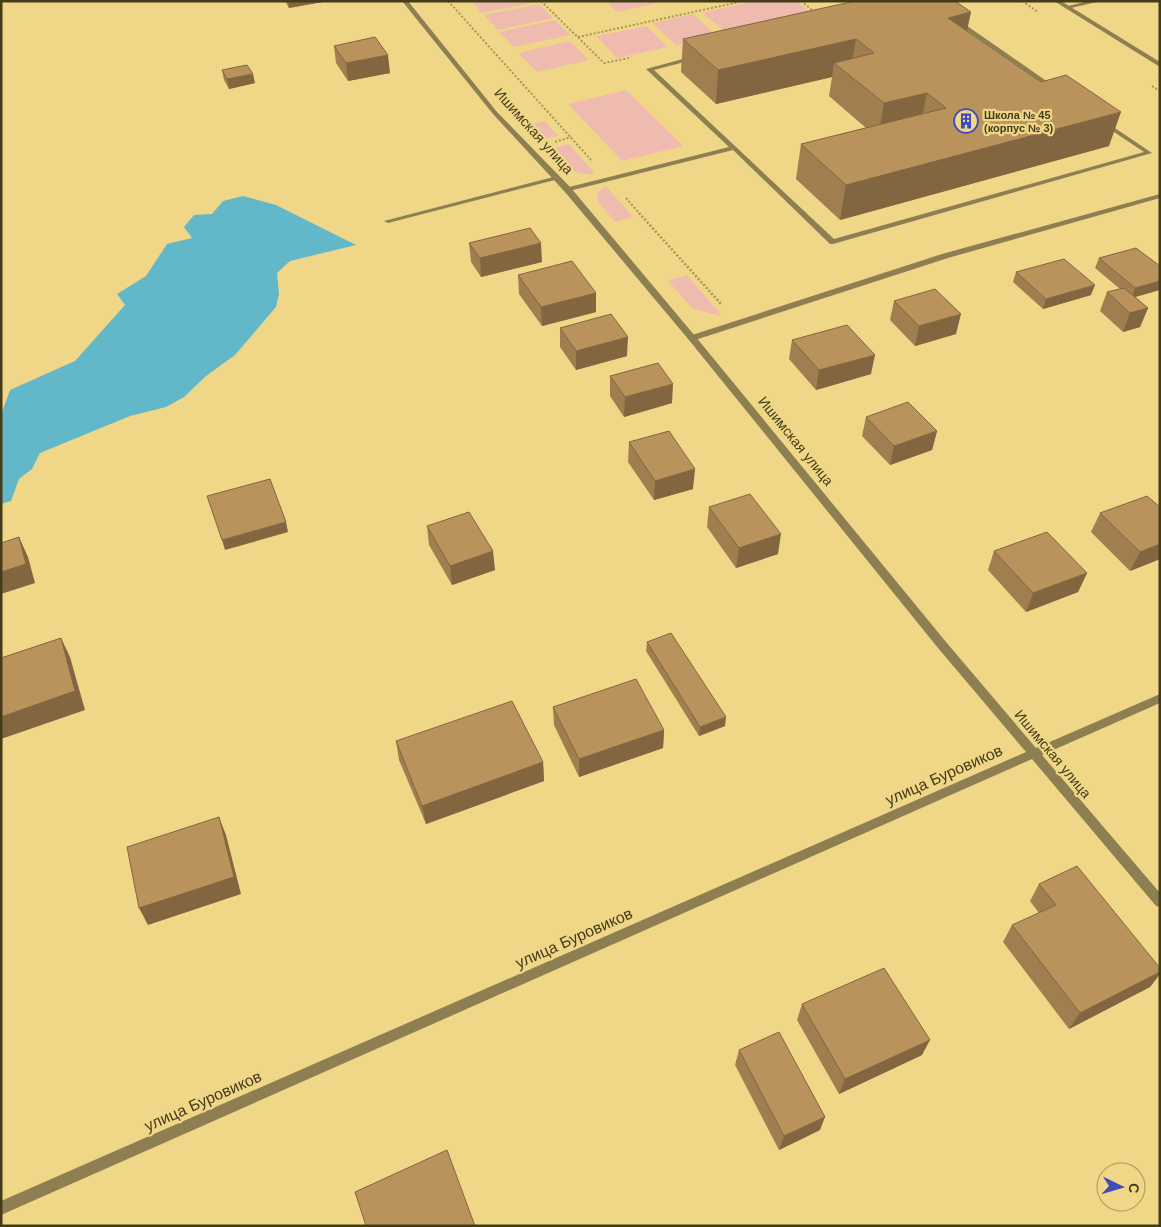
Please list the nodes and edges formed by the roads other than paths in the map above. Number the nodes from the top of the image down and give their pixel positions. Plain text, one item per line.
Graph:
1 (405, 1) edge
2 (1057, 1) edge
3 (1098, 1) edge
4 (1067, 7) junction
5 (955, 20) edge
6 (697, 57) edge
7 (1160, 64) edge
8 (1060, 92) edge
9 (1100, 120) edge
10 (734, 148) junction
11 (557, 178) junction
12 (568, 190) junction
13 (1160, 196) edge
14 (388, 221) dead end
15 (692, 338) junction
16 (1160, 698) edge
17 (1033, 754) junction
18 (1160, 902) edge
19 (1, 1208) edge

1 - 11 street, Ишимская улица
2 - 4 street
3 - 4 street
4 - 7 street
5 - 8 street
6 - 10 street
9 - 10 street
10 - 12 street
11 - 12 street, Ишимская улица
11 - 14 street
12 - 15 street, Ишимская улица
13 - 15 street
15 - 17 street, Ишимская улица
16 - 17 street, улица Буровиков
17 - 18 street, Ишимская улица
17 - 19 street, улица Буровиков

